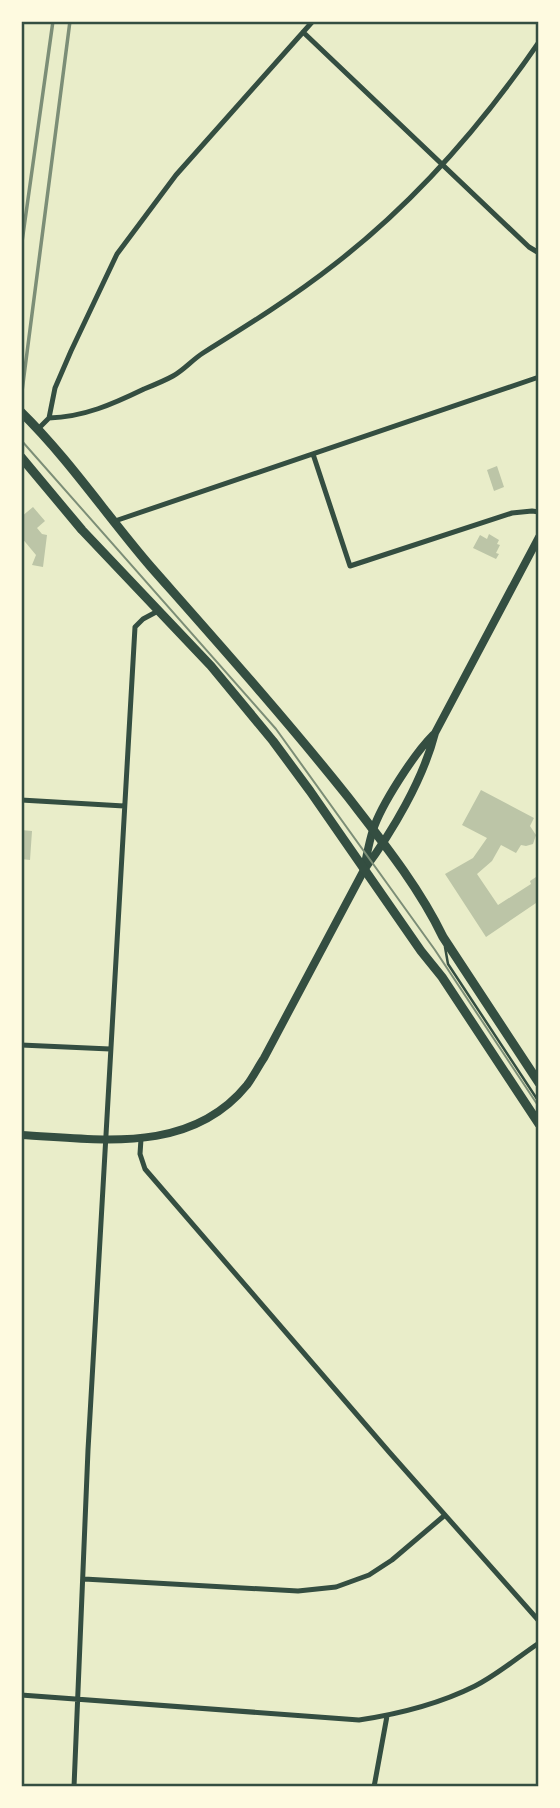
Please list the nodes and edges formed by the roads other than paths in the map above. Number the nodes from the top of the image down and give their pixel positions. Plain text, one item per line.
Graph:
1 (313, 21) edge
2 (303, 32) junction
3 (539, 42) edge
4 (444, 164) junction
5 (539, 253) edge
6 (539, 377) edge
7 (21, 412) edge
8 (49, 418) junction
9 (38, 429) junction
10 (313, 454) junction
11 (21, 457) edge
12 (539, 512) edge
13 (112, 522) junction
14 (539, 537) edge
15 (160, 610) junction
16 (435, 733) junction
17 (21, 800) edge
18 (124, 806) junction
19 (373, 830) junction
20 (383, 844) junction
21 (364, 870) junction
22 (443, 937) junction
23 (21, 1045) edge
24 (110, 1049) junction
25 (539, 1083) edge
26 (539, 1102) edge
27 (539, 1124) edge
28 (21, 1135) edge
29 (105, 1139) junction
30 (141, 1139) junction
31 (444, 1516) junction
32 (84, 1579) junction
33 (539, 1620) edge
34 (539, 1643) edge
35 (21, 1695) edge
36 (77, 1700) junction
37 (387, 1716) junction
38 (74, 1787) edge
39 (374, 1787) edge

1 - 2 street
2 - 4 street
2 - 8 street
3 - 4 street
4 - 5 street
4 - 8 street
6 - 10 street
7 - 9 main road
8 - 9 street
9 - 13 main road
10 - 12 street
10 - 13 street
11 - 15 main road
13 - 19 main road
14 - 16 main road
15 - 18 street
15 - 21 main road
16 - 19 main road
16 - 20 main road
17 - 18 street
18 - 24 street
19 - 20 main road
19 - 21 main road
20 - 21 main road
20 - 22 main road
21 - 27 main road
21 - 30 main road
22 - 25 main road
22 - 26 lane
23 - 24 street
24 - 29 street
28 - 29 main road
29 - 30 main road
29 - 32 street
30 - 31 street
31 - 32 street
31 - 33 street
32 - 36 street
34 - 37 street
35 - 36 street
36 - 37 street
36 - 38 street
37 - 39 street

